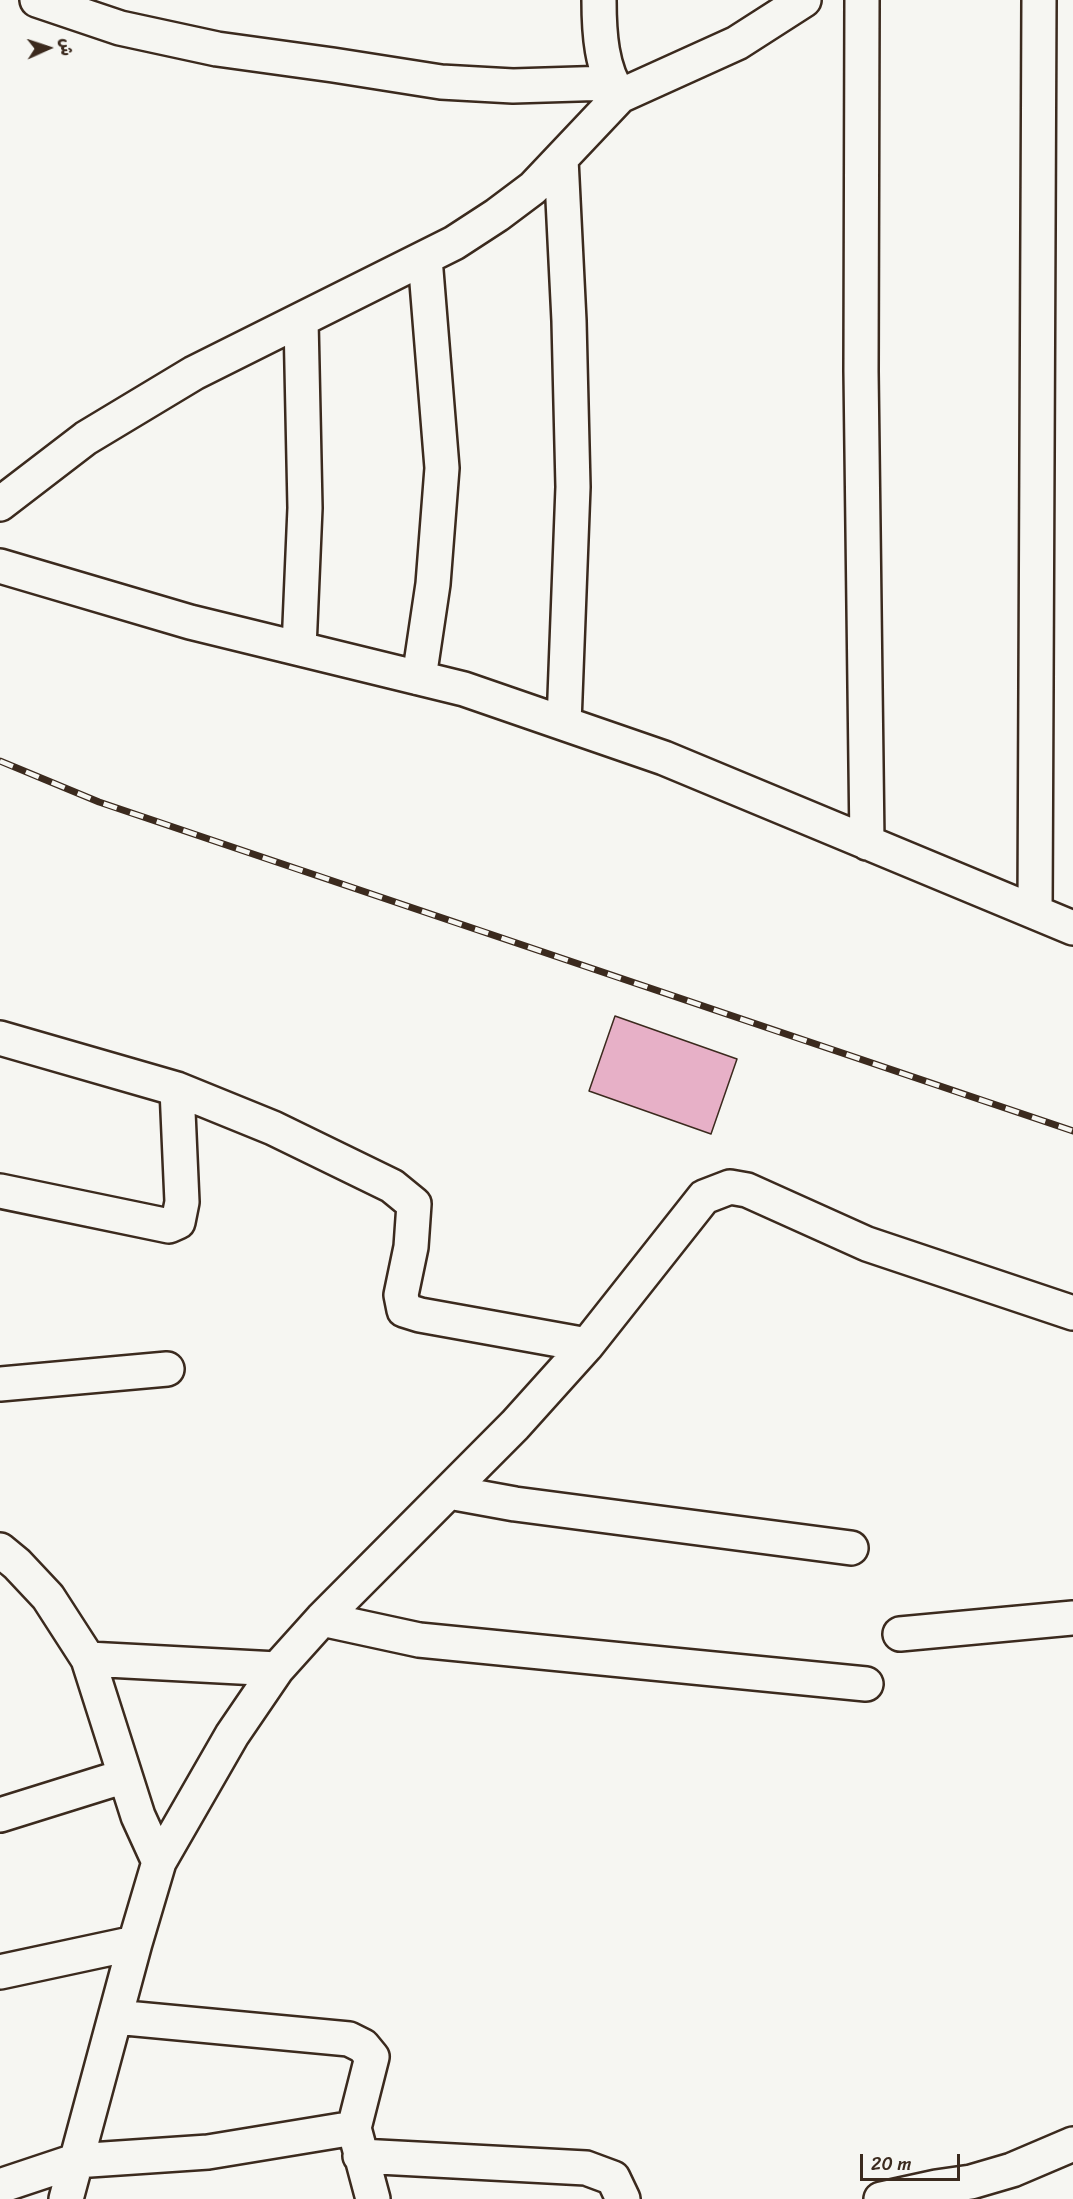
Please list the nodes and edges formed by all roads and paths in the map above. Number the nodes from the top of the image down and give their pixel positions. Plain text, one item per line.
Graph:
1 (37, 0) edge
2 (599, 0) edge
3 (804, 0) edge
4 (861, 0) edge
5 (1039, 0) edge
6 (615, 90) junction
7 (561, 159) junction
8 (425, 258) junction
9 (301, 320) junction
10 (0, 504) edge
11 (0, 566) edge
12 (299, 648) junction
13 (419, 678) junction
14 (564, 723) junction
15 (867, 843) junction
16 (1035, 912) junction
17 (1073, 928) edge
18 (0, 1038) edge
19 (177, 1089) junction
20 (0, 1191) edge
21 (1073, 1313) edge
22 (587, 1345) junction
23 (167, 1369) dead end
24 (0, 1384) edge
25 (449, 1492) junction
26 (851, 1548) dead end
27 (0, 1550) edge
28 (1073, 1618) edge
29 (322, 1619) junction
30 (900, 1634) dead end
31 (88, 1659) junction
32 (277, 1669) junction
33 (866, 1684) dead end
34 (125, 1776) junction
35 (0, 1815) edge
36 (159, 1862) junction
37 (135, 1943) junction
38 (0, 1972) edge
39 (115, 2017) junction
40 (357, 2142) junction
41 (1073, 2144) edge
42 (75, 2161) junction
43 (0, 2186) edge
44 (938, 2193) edge
45 (66, 2199) edge
46 (373, 2199) edge
47 (623, 2199) edge
48 (881, 2199) edge

1 - 6 street
2 - 6 street
3 - 6 street
4 - 15 street
5 - 16 street
6 - 7 street
7 - 8 street
7 - 14 street
8 - 9 street
8 - 13 street
9 - 10 street
9 - 12 street
11 - 12 street
12 - 13 street
13 - 14 street
14 - 15 street
15 - 16 street
16 - 17 street
18 - 19 street
19 - 20 street
19 - 22 street
21 - 22 street
22 - 25 street
23 - 24 street
25 - 26 street
25 - 29 street
27 - 31 street
28 - 30 street
29 - 32 street
29 - 33 street
31 - 32 street
31 - 34 street
32 - 36 street
34 - 35 street
34 - 36 street
36 - 37 street
37 - 38 street
37 - 39 street
39 - 40 street
39 - 42 street
40 - 42 street
40 - 46 street
40 - 47 street
41 - 44 street
42 - 43 street
42 - 45 street
44 - 48 street

